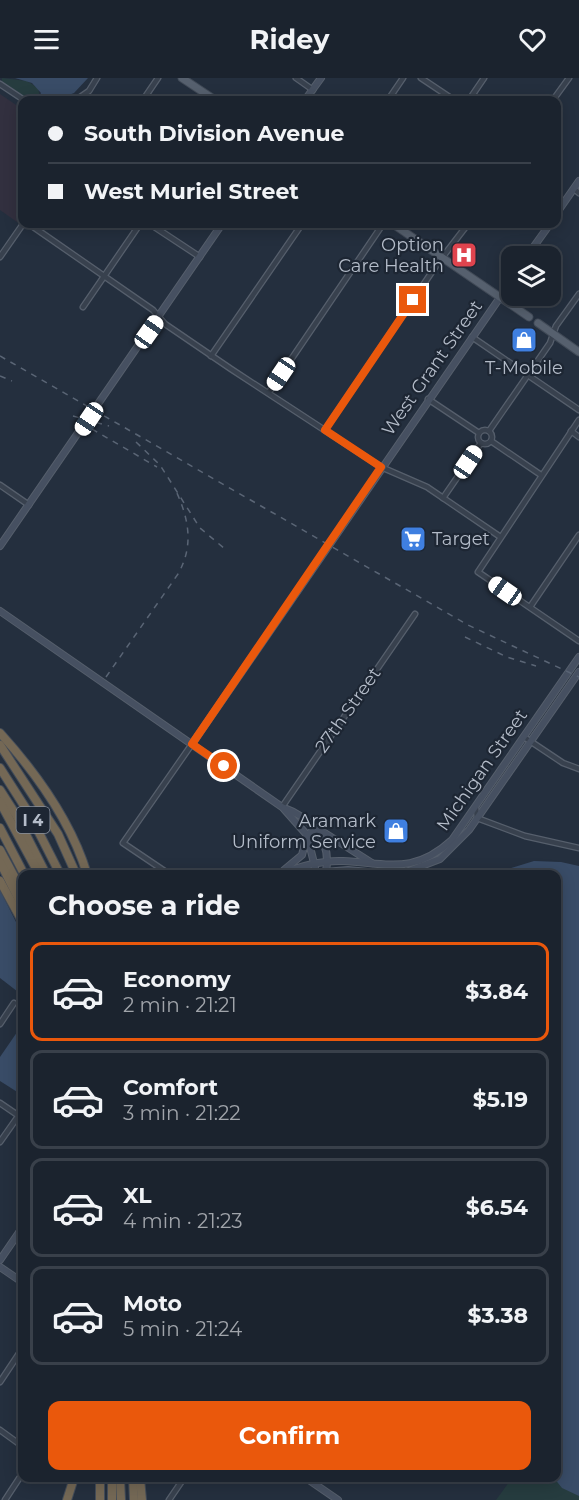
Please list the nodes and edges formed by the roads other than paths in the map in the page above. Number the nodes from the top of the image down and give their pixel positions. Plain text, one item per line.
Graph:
1 (97, 78) edge
2 (158, 78) edge
3 (182, 78) edge
4 (296, 78) edge
5 (321, 78) edge
6 (403, 78) edge
7 (421, 78) edge
8 (484, 78) edge
9 (568, 78) edge
10 (0, 84) edge
11 (313, 90) junction
12 (18, 96) edge
13 (82, 96) edge
14 (146, 96) edge
15 (209, 96) edge
16 (308, 96) edge
17 (391, 96) edge
18 (448, 96) edge
19 (472, 96) edge
20 (556, 96) edge
21 (579, 181) edge
22 (576, 191) edge
23 (561, 208) edge
24 (20, 228) edge
25 (35, 228) edge
26 (137, 228) edge
27 (156, 228) edge
28 (219, 228) edge
29 (299, 228) edge
30 (380, 228) edge
31 (399, 228) edge
32 (465, 228) edge
33 (547, 228) edge
34 (534, 246) edge
35 (0, 257) edge
36 (443, 257) junction
37 (200, 258) junction
38 (105, 276) junction
39 (579, 294) edge
40 (500, 296) junction
41 (83, 307) dead end
42 (159, 317) junction
43 (529, 317) joint
44 (538, 323) joint
45 (554, 334) junction
46 (472, 337) junction
47 (579, 352) edge
48 (211, 356) junction
49 (528, 375) junction
50 (269, 392) junction
51 (429, 399) junction
52 (579, 410) edge
53 (579, 420) edge
54 (325, 430) junction
55 (489, 431) junction
56 (571, 431) junction
57 (479, 433) junction
58 (579, 436) edge
59 (491, 441) junction
60 (481, 443) junction
61 (381, 467) junction
62 (541, 475) junction
63 (0, 485) edge
64 (443, 498) junction
65 (29, 505) junction
66 (579, 535) edge
67 (499, 537) junction
68 (0, 546) edge
69 (530, 607) junction
70 (0, 611) edge
71 (415, 614) dead end
72 (579, 641) edge
73 (579, 657) edge
74 (579, 672) edge
75 (0, 733) edge
76 (524, 737) junction
77 (531, 742) junction
78 (192, 744) junction
79 (0, 745) edge
80 (8, 755) junction
81 (0, 768) edge
82 (579, 769) edge
83 (0, 790) edge
84 (0, 802) edge
85 (476, 806) junction
86 (282, 807) junction
87 (477, 819) junction
88 (0, 828) edge
89 (317, 828) junction
90 (307, 836) junction
91 (579, 848) edge
92 (0, 850) edge
93 (0, 862) edge
94 (328, 862) junction
95 (314, 864) junction
96 (378, 866) junction
97 (22, 870) edge
98 (37, 870) edge
99 (44, 870) edge
100 (58, 870) edge
101 (74, 870) edge
102 (84, 870) edge
103 (84, 870) edge
104 (163, 870) edge
105 (284, 870) edge
106 (293, 870) edge
107 (316, 870) edge
108 (326, 870) edge
109 (396, 870) edge
110 (403, 870) edge
111 (407, 870) edge
112 (0, 881) edge
113 (18, 884) edge
114 (18, 898) edge
115 (18, 914) edge
116 (14, 1004) dead end
117 (0, 1024) edge
118 (0, 1102) edge
119 (18, 1116) edge
120 (18, 1120) edge
121 (0, 1142) edge
122 (18, 1234) edge
123 (0, 1260) edge
124 (0, 1267) edge
125 (18, 1279) edge
126 (18, 1354) edge
127 (0, 1382) edge
128 (0, 1430) edge
129 (18, 1443) edge
130 (18, 1480) edge
131 (73, 1482) edge
132 (100, 1482) edge
133 (112, 1482) edge
134 (120, 1482) edge
135 (133, 1482) edge
136 (140, 1482) edge
137 (181, 1482) edge
138 (312, 1482) edge
139 (5, 1500) edge
140 (67, 1500) edge
141 (100, 1500) edge
142 (112, 1500) edge
143 (121, 1500) edge
144 (134, 1500) edge
145 (142, 1500) edge
146 (169, 1500) edge
147 (338, 1500) edge

1 - 13 street
2 - 14 street
3 - 15 main road
4 - 11 street
5 - 11 street
6 - 17 street
7 - 18 street
8 - 19 street
9 - 20 street
10 - 12 street
11 - 16 street
21 - 22 street
22 - 23 street
24 - 35 street
25 - 38 street
26 - 38 street
27 - 37 street
28 - 37 street
29 - 48 street
30 - 50 street
31 - 36 main road
32 - 36 street
33 - 34 street
36 - 40 main road
36 - 54 street
37 - 42 street
38 - 41 street
38 - 42 street
39 - 45 street
40 - 43 main road
40 - 46 street, West Grant Street
42 - 48 street
42 - 65 street
43 - 44 street
44 - 45 main road
45 - 47 main road
45 - 49 street
46 - 49 street
46 - 51 street, West Grant Street
48 - 50 street
49 - 52 street
49 - 55 street
50 - 54 street
51 - 57 street
51 - 61 street, West Grant Street
53 - 56 street
54 - 61 street
55 - 57 street
55 - 59 street
56 - 58 street
56 - 62 street
57 - 60 street
59 - 60 street
59 - 62 street
60 - 64 street
61 - 64 street
61 - 78 street, West Grant Street
62 - 67 street
63 - 65 street
64 - 67 street
65 - 68 street
66 - 69 street
67 - 69 street
69 - 72 street
70 - 78 street
71 - 86 street, 27th Street
73 - 76 street, Michigan Street
74 - 77 street, Michigan Street
75 - 102 highway
76 - 77 street
76 - 85 street, Michigan Street
77 - 82 street
77 - 87 street, Michigan Street
78 - 86 street
78 - 104 street, West Grant Street
79 - 80 highway
80 - 101 highway
80 - 103 highway
81 - 100 highway, I 4
83 - 99 highway
84 - 98 highway
85 - 87 street
85 - 110 street, Michigan Street
86 - 89 street
86 - 90 street
87 - 91 street
87 - 111 street, Michigan Street
88 - 97 highway, I 4
89 - 90 street
89 - 94 street
89 - 96 street
90 - 95 street
90 - 105 street
92 - 113 highway
93 - 114 highway
94 - 95 street, Michigan Street
94 - 96 street, Michigan Street
94 - 108 street
95 - 106 street, Michigan Street
95 - 107 street
96 - 109 street, Michigan Street
112 - 115 highway
116 - 117 street
118 - 119 street
120 - 121 street
122 - 123 street
124 - 125 street
126 - 127 street
128 - 129 street
130 - 139 street
131 - 140 highway
132 - 141 highway
133 - 142 highway
134 - 143 highway
135 - 144 highway
136 - 145 highway
137 - 146 street
138 - 147 street

